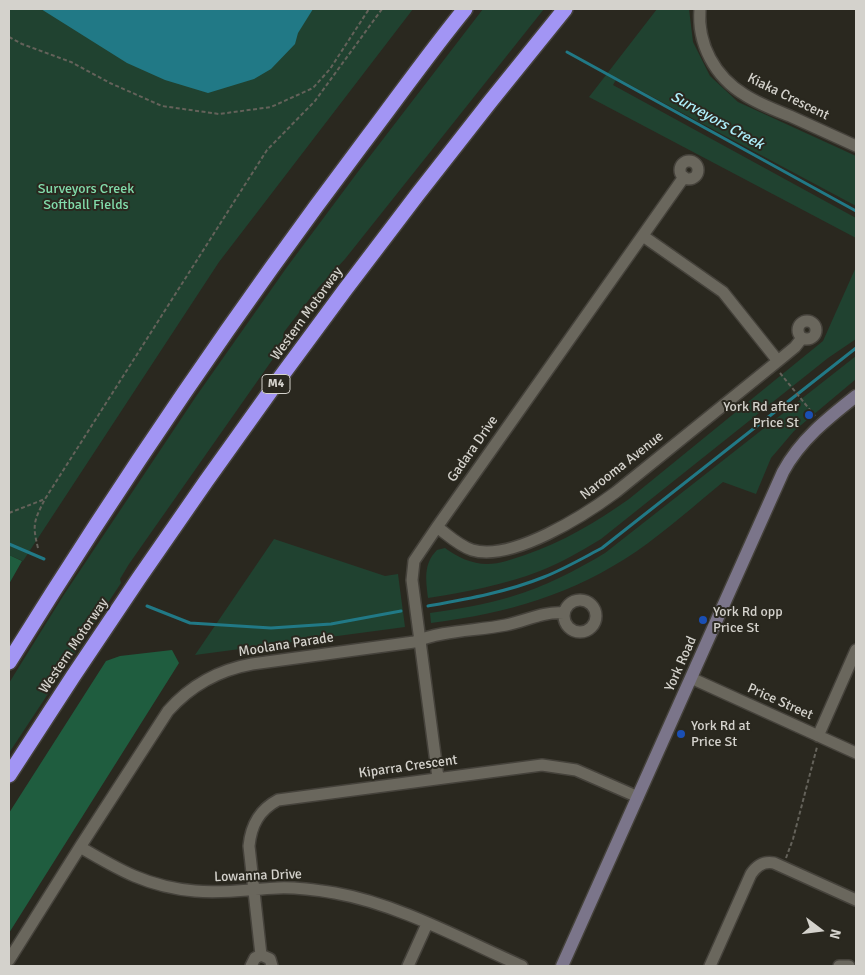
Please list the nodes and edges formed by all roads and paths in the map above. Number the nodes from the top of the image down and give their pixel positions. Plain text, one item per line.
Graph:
1 (369, 9) edge
2 (382, 9) edge
3 (465, 9) edge
4 (565, 9) edge
5 (700, 9) edge
6 (9, 37) edge
7 (856, 146) edge
8 (684, 177) dead end
9 (642, 236) junction
10 (802, 338) dead end
11 (778, 361) junction
12 (856, 396) edge
13 (821, 424) junction
14 (45, 499) junction
15 (9, 513) edge
16 (437, 527) junction
17 (38, 548) dead end
18 (564, 613) dead end
19 (420, 639) junction
20 (856, 650) edge
21 (9, 662) edge
22 (691, 678) junction
23 (818, 736) junction
24 (856, 753) edge
25 (9, 775) edge
26 (438, 778) junction
27 (638, 797) junction
28 (80, 847) junction
29 (782, 867) junction
30 (254, 889) junction
31 (856, 900) edge
32 (427, 924) junction
33 (261, 955) junction
34 (9, 961) edge
35 (14, 966) edge
36 (251, 966) edge
37 (272, 966) edge
38 (408, 966) edge
39 (522, 966) edge
40 (562, 966) edge
41 (710, 966) edge
42 (839, 966) edge
43 (849, 966) edge

1 - 6 path
2 - 14 path
3 - 21 highway
4 - 25 highway, Western Motorway / M4
5 - 7 street, Kiaka Crescent
8 - 9 street, Gadara Drive
9 - 11 street
9 - 16 street, Gadara Drive
10 - 11 street, Narooma Avenue
11 - 13 path
11 - 16 street, Narooma Avenue
12 - 13 street, York Road
13 - 22 street, York Road
14 - 15 path
14 - 17 path
16 - 19 street, Gadara Drive
18 - 19 street, Moolana Parade
19 - 26 street, Gadara Drive
19 - 28 street, Moolana Parade
20 - 23 street
22 - 23 street, Price Street
22 - 27 street, York Road
23 - 24 street, Price Street
23 - 29 path
26 - 27 street, Kiparra Crescent
26 - 30 street, Kiparra Crescent
27 - 40 street, York Road
28 - 30 street, Lowanna Drive
28 - 34 street, Moolana Parade
29 - 31 street
29 - 41 street
30 - 32 street, Lowanna Drive
30 - 33 street, Kiparra Crescent
32 - 38 street
32 - 39 street, Lowanna Drive
33 - 36 street
33 - 37 street
34 - 35 street
42 - 43 street

